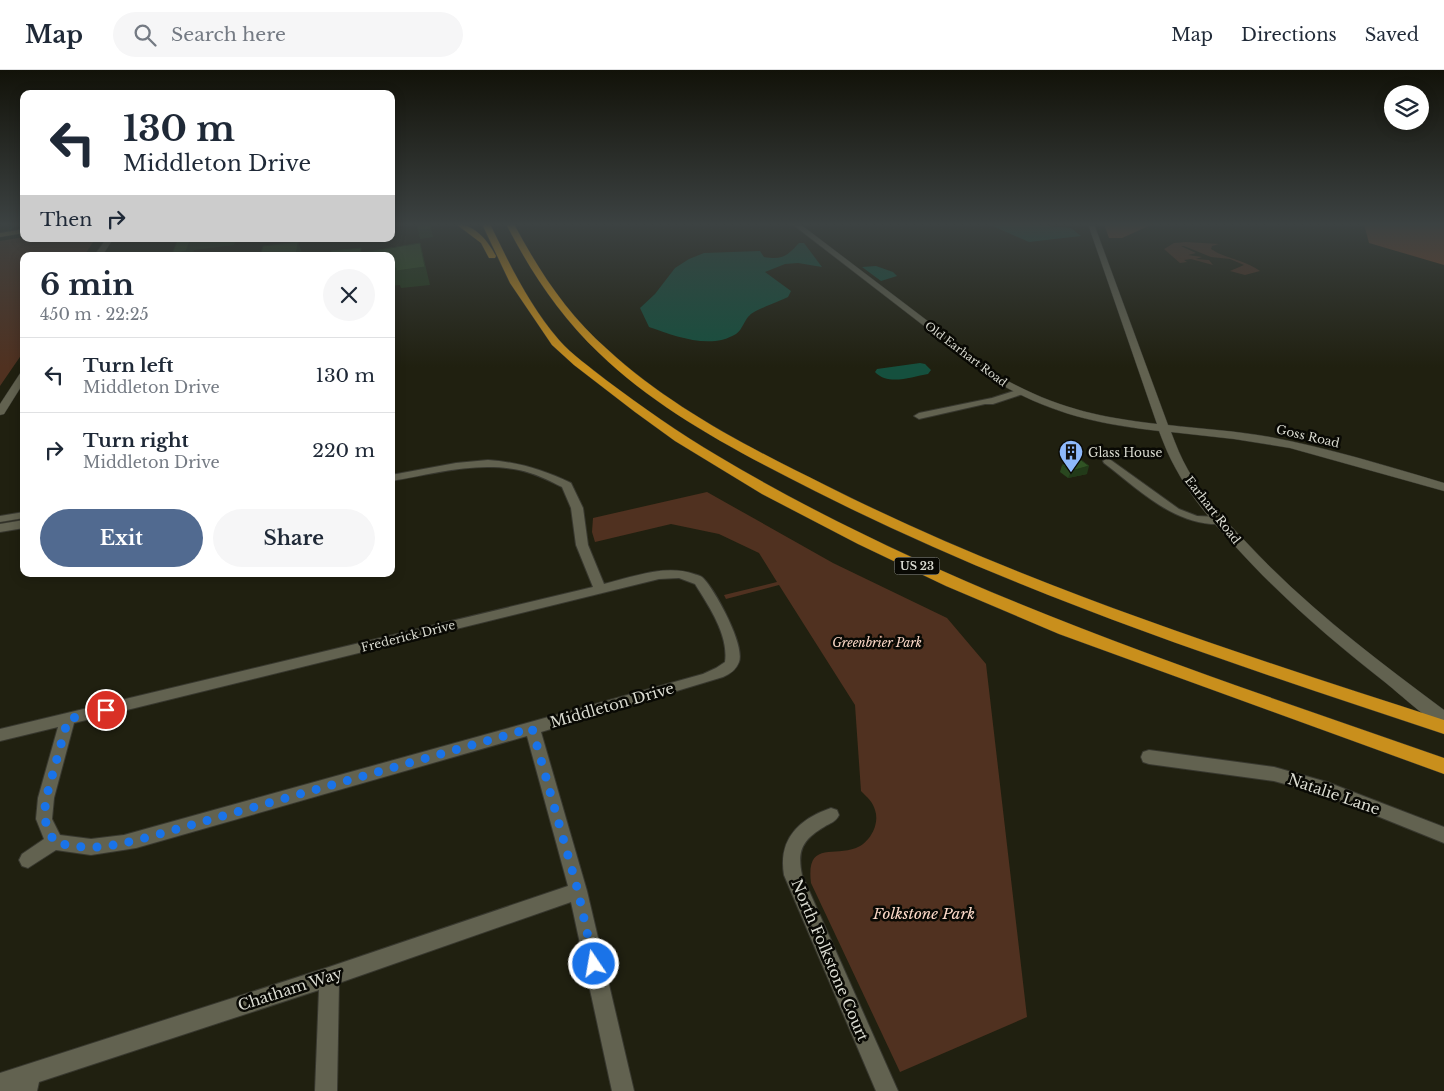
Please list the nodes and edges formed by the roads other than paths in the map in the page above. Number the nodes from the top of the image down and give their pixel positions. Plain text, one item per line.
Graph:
1 (500, 272) edge
2 (509, 272) edge
3 (858, 272) edge
4 (1108, 272) edge
5 (538, 273) edge
6 (556, 343) junction
7 (20, 380) edge
8 (1017, 391) junction
9 (0, 412) edge
10 (919, 416) dead end
11 (1163, 427) junction
12 (1108, 461) dead end
13 (395, 477) edge
14 (1444, 487) edge
15 (20, 516) edge
16 (0, 519) edge
17 (1219, 521) junction
18 (20, 525) edge
19 (0, 528) edge
20 (600, 589) junction
21 (707, 678) joint
22 (68, 719) junction
23 (1444, 719) edge
24 (1444, 727) edge
25 (532, 728) junction
26 (0, 735) edge
27 (1149, 757) dead end
28 (1444, 766) edge
29 (831, 815) dead end
30 (1444, 835) edge
31 (54, 842) junction
32 (28, 860) dead end
33 (578, 891) junction
34 (329, 977) junction
35 (28, 1082) edge
36 (0, 1084) edge
37 (326, 1091) edge
38 (623, 1091) edge
39 (887, 1091) edge

1 - 6 highway
2 - 6 highway, US 23
3 - 8 street, Old Earhart Road
4 - 11 street, Earhart Road
5 - 24 highway, US 23
6 - 28 highway, US 23
7 - 9 street
8 - 10 street
8 - 11 street, Old Earhart Road
11 - 14 street, Goss Road
11 - 17 street, Earhart Road
12 - 17 street
13 - 20 street
15 - 16 street
17 - 23 street, Earhart Road
18 - 19 street
20 - 21 street, Frederick Drive
20 - 22 street, Frederick Drive
21 - 25 street, Middleton Drive
22 - 26 street, Frederick Drive
22 - 31 street
25 - 31 street, Middleton Drive
25 - 33 street
27 - 30 street, Natalie Lane
29 - 39 street, North Folkstone Court
31 - 32 street
33 - 34 street, Chatham Way
33 - 38 street
34 - 35 street, Chatham Way
34 - 37 street
35 - 36 street, Chatham Way

